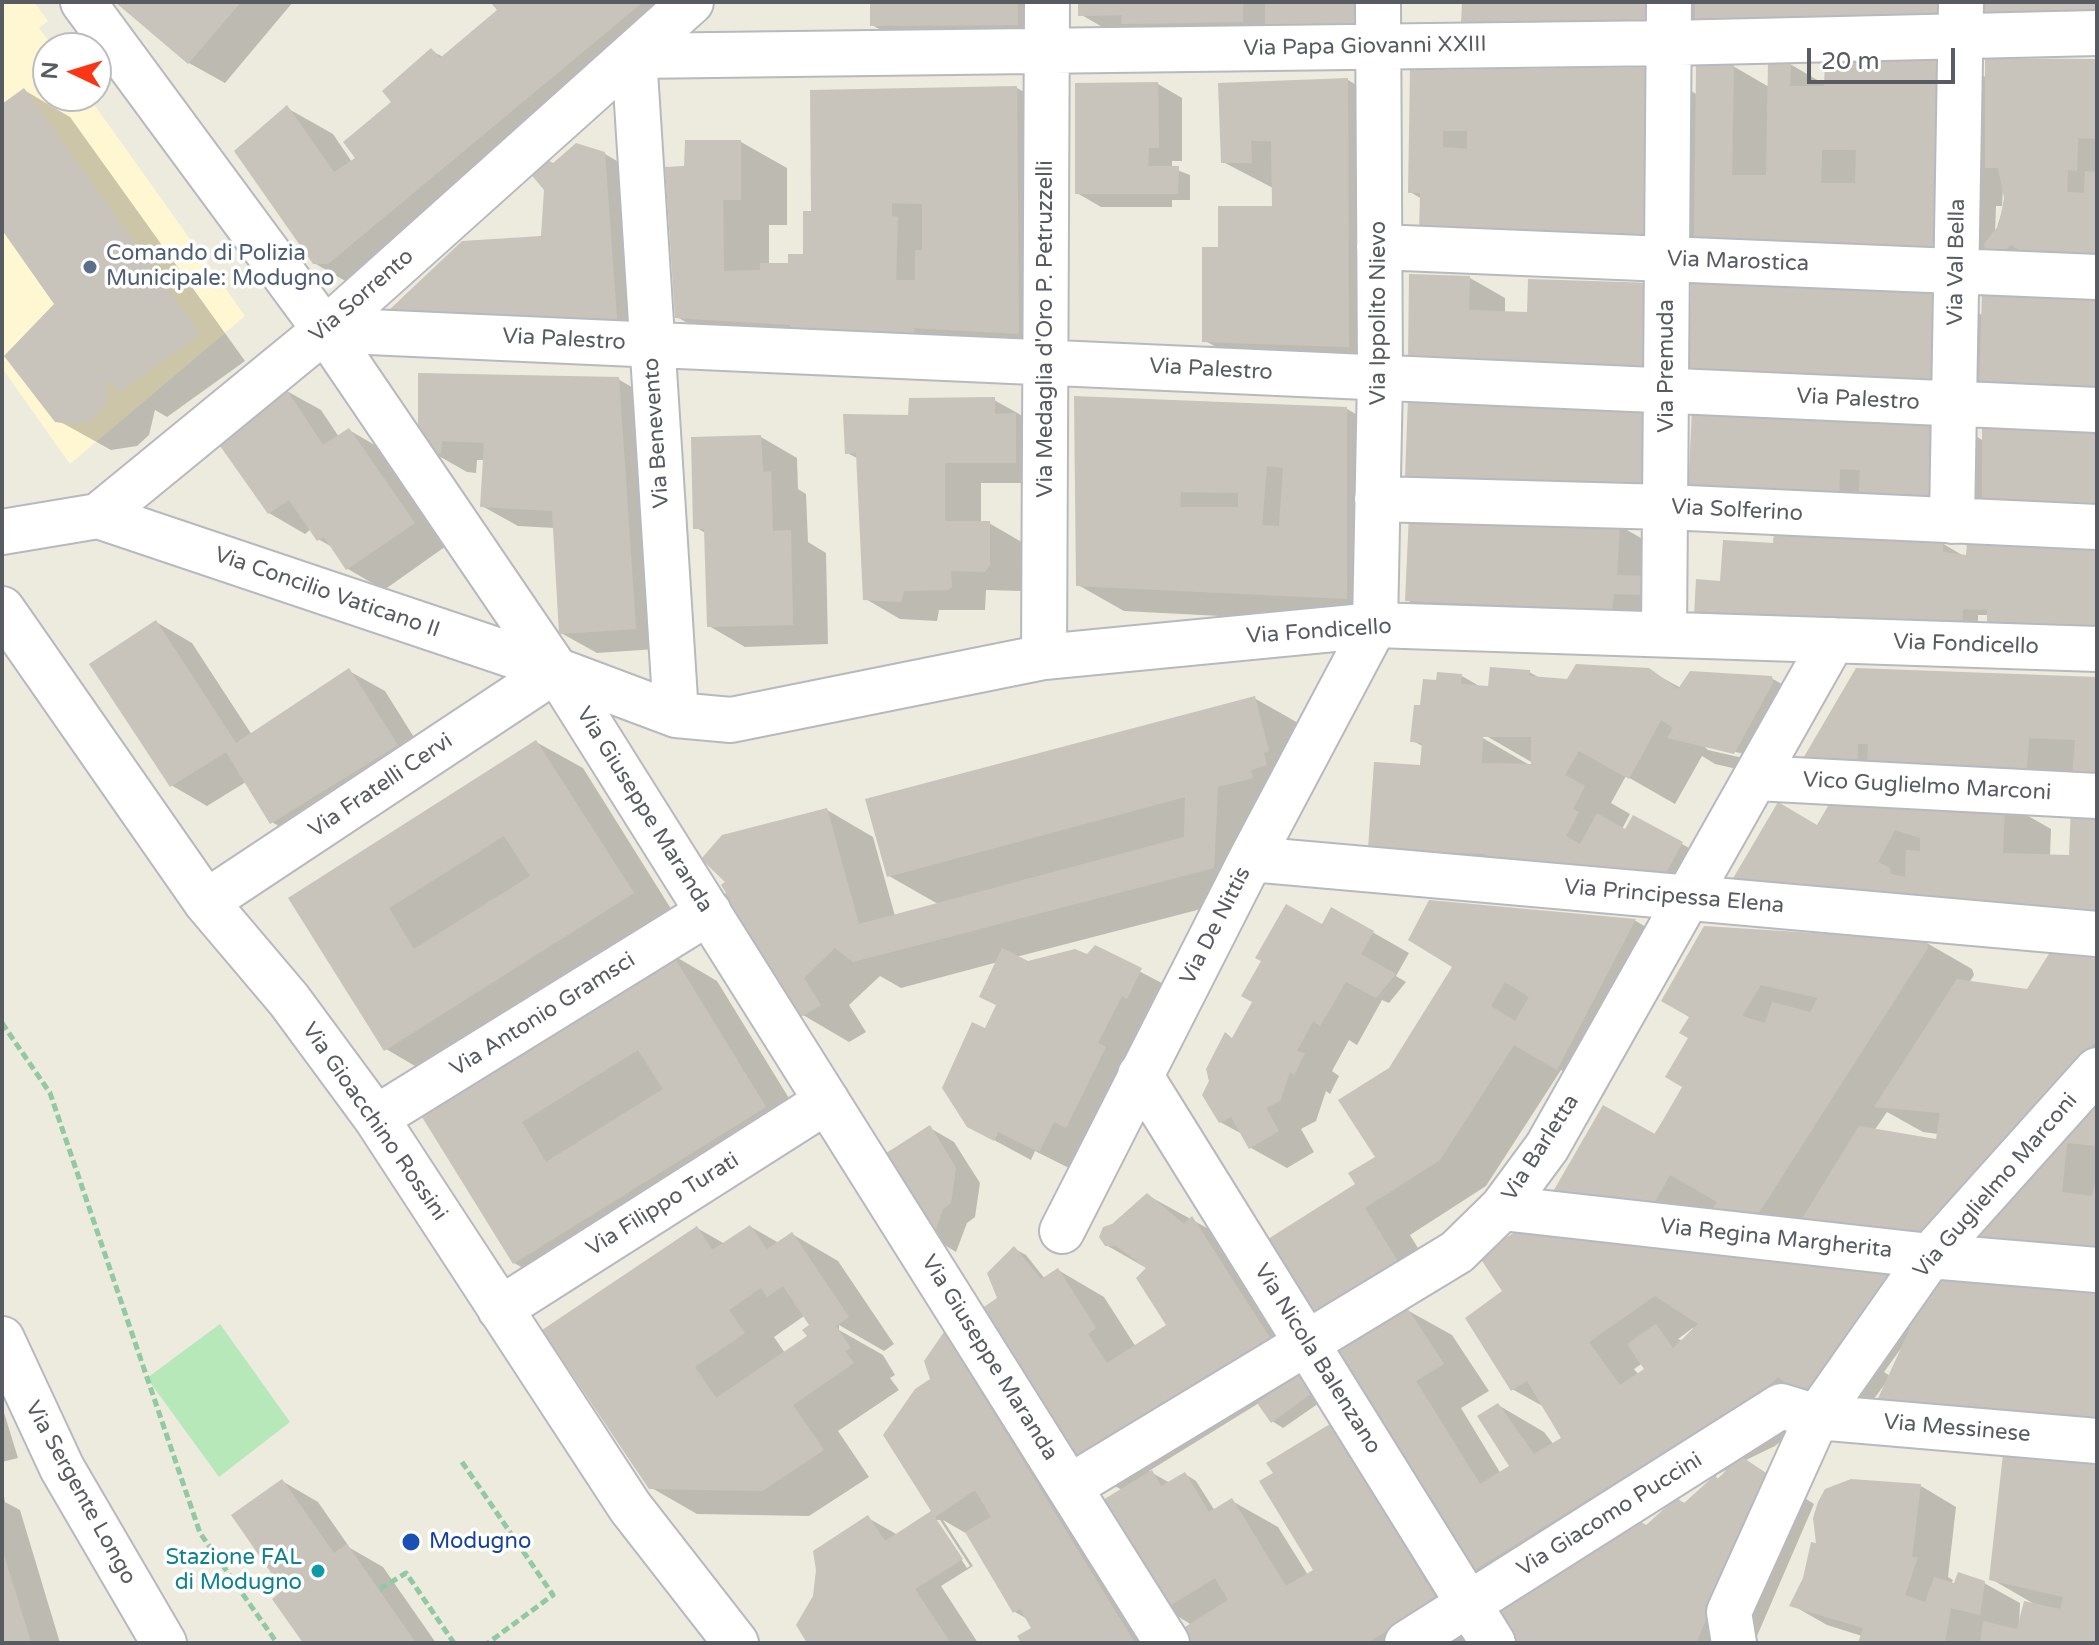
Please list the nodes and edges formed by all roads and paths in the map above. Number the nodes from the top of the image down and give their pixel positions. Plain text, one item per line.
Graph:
1 (83, 2) edge
2 (691, 2) edge
3 (1047, 2) edge
4 (1378, 2) edge
5 (1961, 18) edge
6 (1669, 22) edge
7 (2097, 33) edge
8 (1379, 47) junction
9 (1048, 51) junction
10 (634, 56) junction
11 (1379, 247) junction
12 (1667, 259) junction
13 (1957, 272) junction
14 (2097, 277) edge
15 (325, 330) junction
16 (651, 344) junction
17 (1046, 362) junction
18 (1380, 378) junction
19 (1666, 391) junction
20 (1955, 405) junction
21 (2097, 410) edge
22 (1377, 499) junction
23 (1666, 507) junction
24 (98, 516) junction
25 (1952, 521) junction
26 (2097, 527) edge
27 (2, 532) edge
28 (2, 609) edge
29 (1375, 625) junction
30 (1664, 633) junction
31 (1833, 640) junction
32 (2097, 649) edge
33 (1044, 657) junction
34 (556, 670) junction
35 (676, 715) junction
36 (1756, 778) junction
37 (2097, 796) edge
38 (1251, 859) junction
39 (1687, 899) junction
40 (206, 902) junction
41 (709, 912) junction
42 (2097, 934) edge
43 (2, 1023) edge
44 (2097, 1070) edge
45 (1140, 1075) junction
46 (827, 1101) junction
47 (376, 1118) junction
48 (1502, 1208) junction
49 (1062, 1231) dead end
50 (1930, 1256) junction
51 (2097, 1270) edge
52 (500, 1309) junction
53 (1307, 1343) junction
54 (3, 1347) edge
55 (1817, 1417) junction
56 (2097, 1441) edge
57 (462, 1462) dead end
58 (1071, 1486) junction
59 (380, 1589) dead end
60 (1469, 1604) junction
61 (164, 1643) edge
62 (277, 1643) edge
63 (454, 1643) edge
64 (488, 1643) edge
65 (736, 1643) edge
66 (1167, 1643) edge
67 (1407, 1643) edge
68 (1493, 1643) edge
69 (1734, 1643) edge

1 - 15 street, Via Giuseppe Maranda
2 - 10 street, Via Sorrento
3 - 9 street, Via Medaglia d'Oro P. Petruzzelli
4 - 8 street, Via Ippolito Nievo
5 - 6 street, Via Papa Giovanni XXIII
5 - 7 street, Via Papa Giovanni XXIII
5 - 13 street, Via Val Bella
6 - 8 street, Via Papa Giovanni XXIII
6 - 12 street, Via Premuda
8 - 9 street, Via Papa Giovanni XXIII
8 - 11 street, Via Ippolito Nievo
9 - 10 street, Via Papa Giovanni XXIII
9 - 17 street, Via Medaglia d'Oro P. Petruzzelli
10 - 15 street, Via Sorrento
10 - 16 street, Via Benevento
11 - 12 street, Via Marostica
11 - 18 street, Via Ippolito Nievo
12 - 13 street, Via Marostica
12 - 19 street, Via Premuda
13 - 14 street, Via Marostica
13 - 20 street, Via Val Bella
15 - 16 street, Via Palestro
15 - 24 street, Via Sorrento
15 - 34 street, Via Giuseppe Maranda
16 - 17 street, Via Palestro
16 - 35 street, Via Benevento
17 - 18 street, Via Palestro
17 - 33 street, Via Medaglia d'Oro P. Petruzzelli
18 - 19 street, Via Palestro
18 - 22 street, Via Ippolito Nievo
19 - 20 street, Via Palestro
19 - 23 street, Via Premuda
20 - 21 street, Via Palestro
20 - 25 street, Via Val Bella
22 - 23 street, Via Solferino
22 - 29 street, Via Ippolito Nievo
23 - 25 street, Via Solferino
23 - 30 street, Via Premuda
24 - 27 street, Via Sorrento
24 - 34 street, Via Concilio Vaticano II
25 - 26 street, Via Solferino
28 - 40 street, Via Gioacchino Rossini
29 - 30 street, Via Fondicello
29 - 33 street, Via Fondicello
29 - 38 street, Via De Nittis
30 - 31 street, Via Fondicello
31 - 32 street, Via Fondicello
31 - 36 street, Via Barletta
33 - 35 street, Via Fondicello
34 - 35 street, Via Fondicello
34 - 40 street, Via Fratelli Cervi
34 - 41 street, Via Giuseppe Maranda
36 - 37 street, Vico Guglielmo Marconi
36 - 39 street, Via Barletta
38 - 39 street, Via Principessa Elena
38 - 45 street, Via De Nittis
39 - 42 street, Via Principessa Elena
39 - 48 street, Via Barletta
40 - 47 street, Via Gioacchino Rossini
41 - 46 street, Via Giuseppe Maranda
41 - 47 street, Via Antonio Gramsci
43 - 62 path
44 - 50 street, Via Guglielmo Marconi
45 - 49 street, Via De Nittis
45 - 53 street, Via Nicola Balenzano
46 - 52 street, Via Filippo Turati
46 - 58 street, Via Giuseppe Maranda
47 - 52 street, Via Gioacchino Rossini
48 - 50 street, Via Regina Margherita
48 - 53 street, Via Barletta
50 - 51 street, Via Regina Margherita
50 - 55 street, Via Guglielmo Marconi
52 - 65 street, Via Gioacchino Rossini
53 - 58 street, Via Barletta
53 - 60 street, Via Nicola Balenzano
54 - 61 street, Via Sergente Longo
55 - 56 street, Via Messinese
55 - 60 street, Via Giacomo Puccini
55 - 69 street, Via Guglielmo Marconi
57 - 64 path
58 - 66 street, Via Giuseppe Maranda
59 - 63 path
60 - 67 street, Via Giacomo Puccini
60 - 68 street, Via Nicola Balenzano

